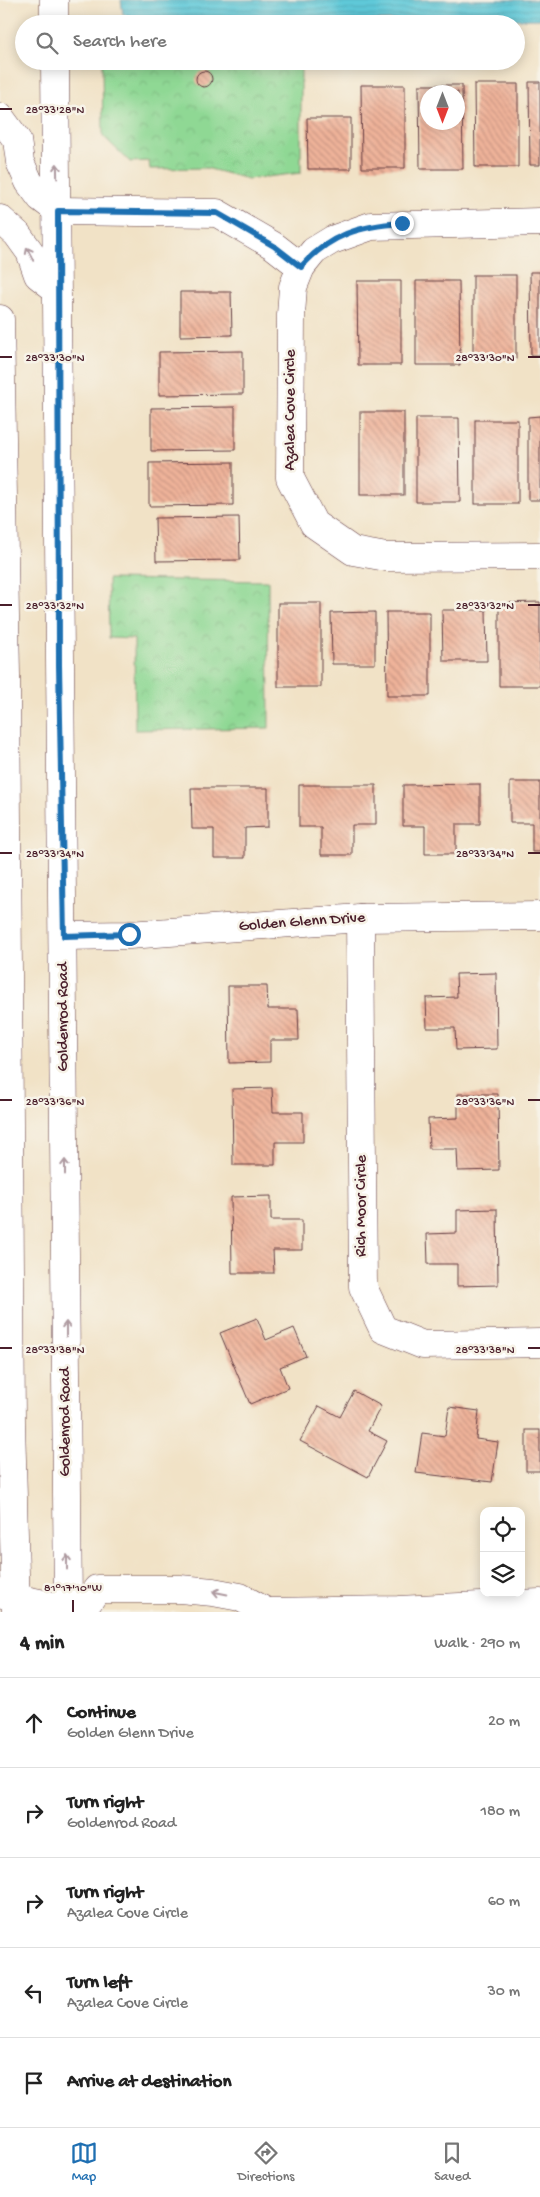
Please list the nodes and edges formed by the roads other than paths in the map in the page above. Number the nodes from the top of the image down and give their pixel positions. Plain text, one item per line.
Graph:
1 (54, 0) edge
2 (54, 15) edge
3 (55, 70) edge
4 (0, 117) edge
5 (58, 211) junction
6 (0, 219) edge
7 (540, 222) edge
8 (301, 267) junction
9 (56, 289) junction
10 (0, 318) edge
11 (540, 556) edge
12 (3, 676) edge
13 (540, 916) edge
14 (360, 918) junction
15 (64, 936) junction
16 (4, 937) edge
17 (540, 1343) edge
18 (10, 1601) edge
19 (540, 1603) edge
20 (75, 1611) edge
21 (264, 1611) edge
22 (398, 1611) edge

1 - 2 main road
5 -> 3 main road, Goldenrod Road
4 - 5 main road
5 - 8 main road
5 - 9 main road, Goldenrod Road
9 -> 6 main road
7 - 8 main road, Azalea Cove Circle
8 - 11 main road, Azalea Cove Circle
9 - 15 main road, Goldenrod Road
10 - 12 main road
12 - 16 main road
13 - 14 main road, Golden Glenn Drive
14 - 15 main road, Golden Glenn Drive
14 - 17 main road, Rich Moor Circle
20 -> 15 main road, Goldenrod Road
16 - 18 main road
18 - 20 main road
19 - 22 main road
21 -> 20 main road
21 - 22 main road

